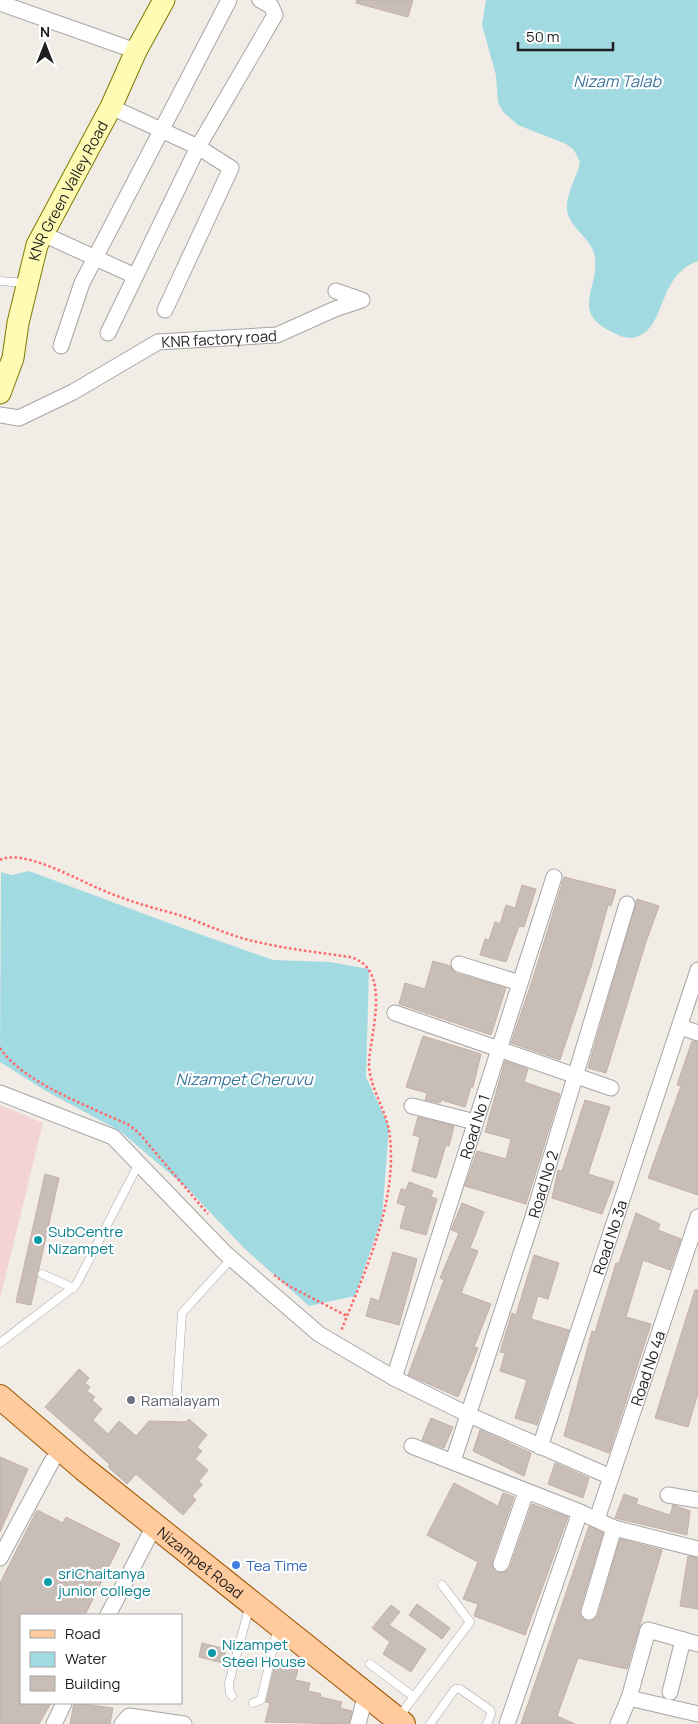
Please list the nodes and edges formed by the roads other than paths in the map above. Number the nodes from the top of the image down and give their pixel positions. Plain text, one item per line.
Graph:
1 (164, 0) edge
2 (229, 0) edge
3 (260, 0) edge
4 (0, 3) edge
5 (136, 51) junction
6 (111, 107) junction
7 (160, 129) junction
8 (198, 147) junction
9 (43, 234) junction
10 (94, 258) junction
11 (135, 276) junction
12 (0, 281) edge
13 (28, 284) junction
14 (336, 291) dead end
15 (165, 310) dead end
16 (108, 333) dead end
17 (61, 346) dead end
18 (0, 392) edge
19 (0, 415) edge
20 (554, 877) dead end
21 (627, 904) dead end
22 (459, 964) dead end
23 (698, 970) edge
24 (520, 983) junction
25 (394, 1013) dead end
26 (680, 1027) junction
27 (698, 1033) edge
28 (499, 1049) junction
29 (576, 1076) junction
30 (611, 1088) dead end
31 (0, 1093) edge
32 (412, 1106) dead end
33 (475, 1122) junction
34 (136, 1169) dead end
35 (698, 1217) edge
36 (231, 1259) junction
37 (42, 1274) dead end
38 (73, 1288) junction
39 (0, 1343) edge
40 (394, 1378) junction
41 (0, 1397) edge
42 (176, 1405) dead end
43 (0, 1413) edge
44 (469, 1415) junction
45 (412, 1446) dead end
46 (540, 1447) junction
47 (52, 1461) junction
48 (453, 1461) junction
49 (611, 1477) junction
50 (526, 1492) junction
51 (668, 1495) dead end
52 (698, 1500) edge
53 (580, 1512) junction
54 (597, 1519) junction
55 (614, 1528) junction
56 (150, 1534) junction
57 (698, 1549) edge
58 (0, 1558) edge
59 (501, 1564) dead end
60 (442, 1585) dead end
61 (589, 1612) dead end
62 (109, 1614) edge
63 (265, 1623) junction
64 (691, 1642) edge
65 (370, 1664) dead end
66 (670, 1692) dead end
67 (232, 1696) dead end
68 (414, 1697) junction
69 (628, 1698) junction
70 (254, 1702) dead end
71 (64, 1704) edge
72 (361, 1714) edge
73 (698, 1714) edge
74 (397, 1722) edge
75 (54, 1724) edge
76 (122, 1724) edge
77 (184, 1724) edge
78 (430, 1724) edge
79 (486, 1724) edge
80 (506, 1724) edge
81 (618, 1724) edge

1 - 5 street, KNR Green Valley Road
2 - 7 street
3 - 8 street
4 - 5 street
5 - 6 street, KNR Green Valley Road
6 - 7 street
6 - 9 street, KNR Green Valley Road
7 - 8 street
7 - 10 street
8 - 11 street
8 - 15 street
9 - 10 street
9 - 13 street, KNR Green Valley Road
10 - 11 street
10 - 17 street
11 - 16 street
12 - 13 lane
13 - 18 street, KNR Green Valley Road
14 - 19 street, KNR factory road
20 - 24 street, Road No 1
21 - 29 street, Road No 2
22 - 24 street
23 - 26 street, Road No 3a
24 - 28 street, Road No 1
25 - 28 street
26 - 27 street
26 - 46 street, Road No 3a
28 - 29 street
28 - 33 street, Road No 1
29 - 30 street
29 - 44 street, Road No 2
31 - 36 street
32 - 33 street
33 - 40 street, Road No 1
34 - 38 lane
35 - 49 street, Road No 4a
36 - 40 street
36 - 42 lane
37 - 38 lane
38 - 39 lane
40 - 44 street
41 - 63 main road, Nizampet Road
43 - 47 main road, Nizampet Road
44 - 46 street
44 - 48 street, Road No 2
45 - 48 street
46 - 49 street
47 - 56 main road, Nizampet Road
47 - 58 street
48 - 50 street
49 - 54 street, Road No 4a
50 - 53 street
50 - 59 street
51 - 52 street
53 - 54 street
53 - 80 street
54 - 55 street
55 - 57 street
55 - 61 street
56 - 62 street
56 - 63 main road, Nizampet Road
60 - 68 lane
63 - 67 lane
63 - 70 lane
63 - 72 main road, Nizampet Road
63 - 74 main road, Nizampet Road
64 - 66 street
64 - 69 street
65 - 68 lane
68 - 74 lane
69 - 73 street
69 - 81 street
71 - 75 street
72 - 74 main road, Nizampet Road
76 - 77 street
78 - 79 lane

